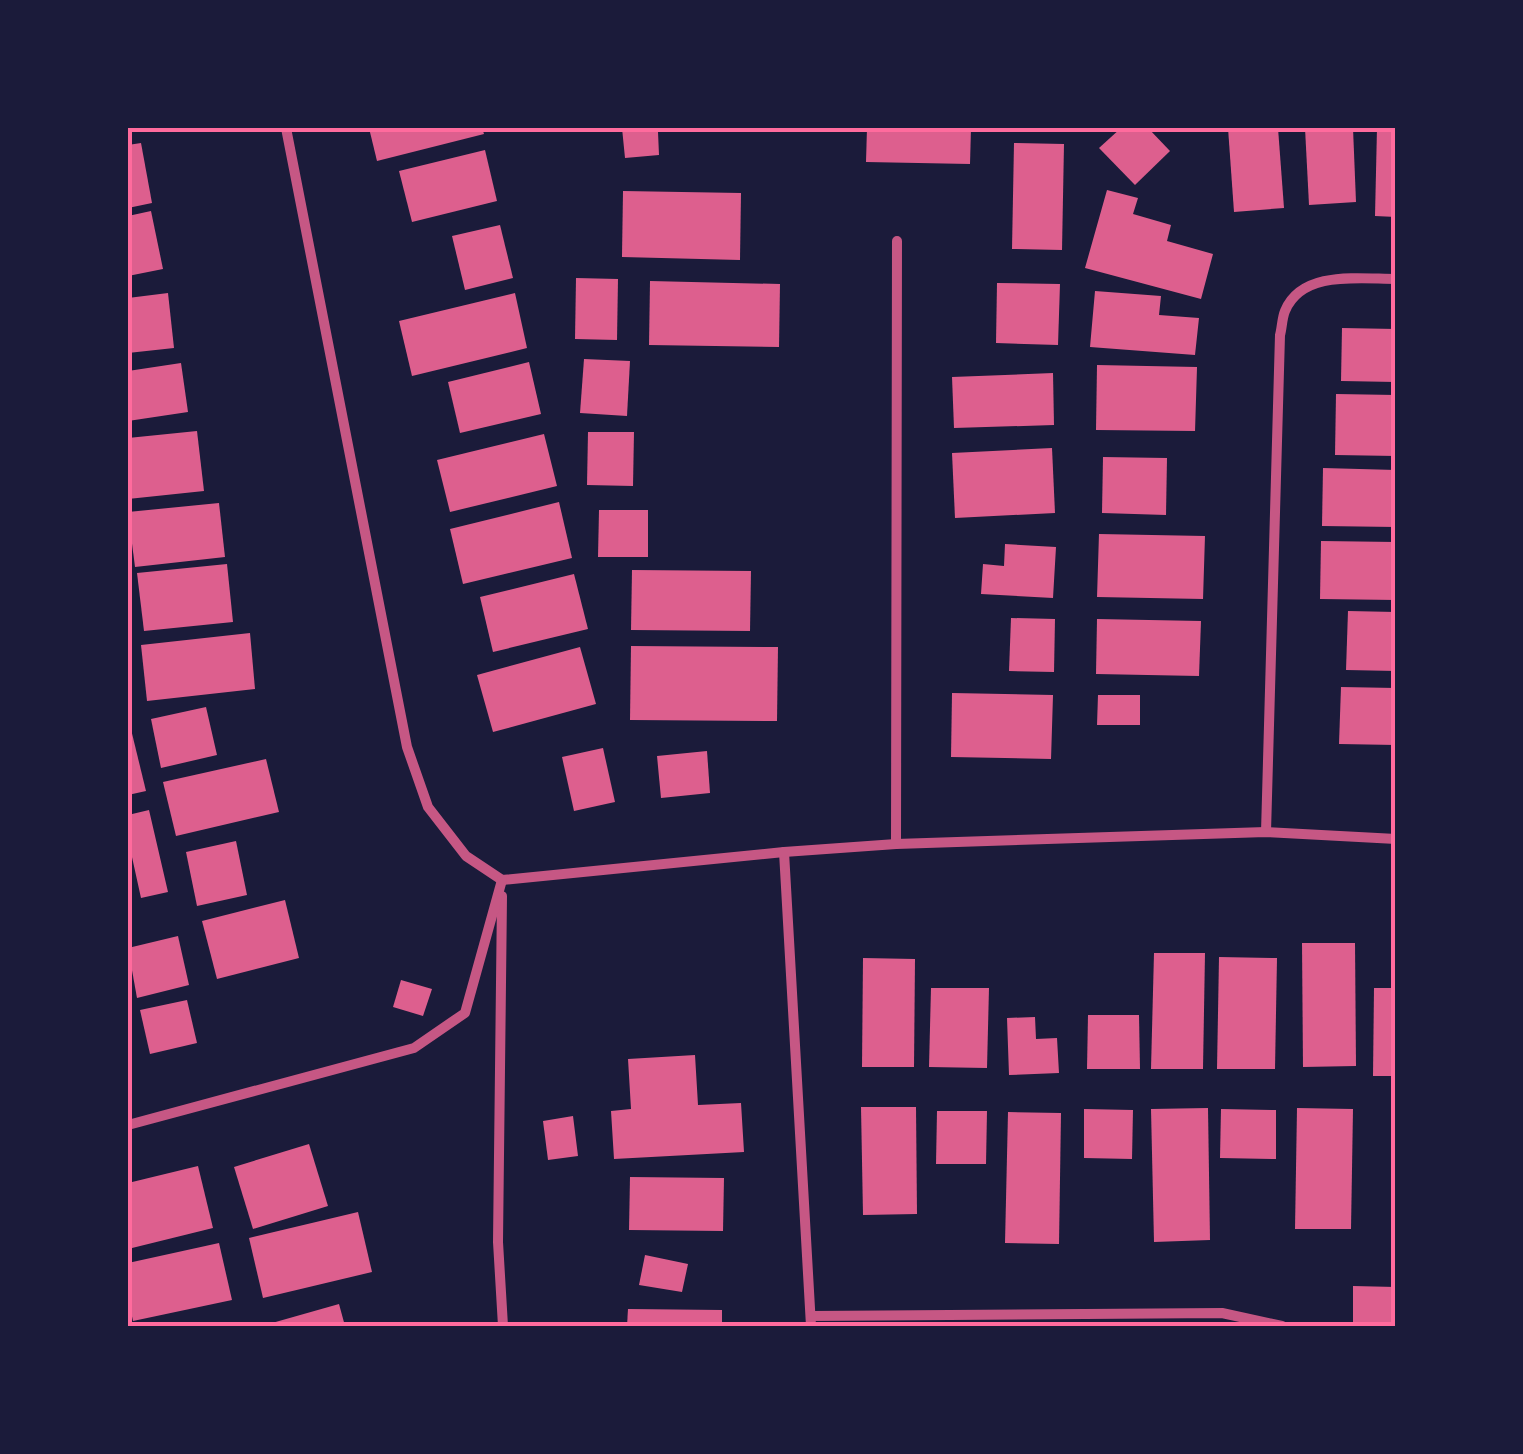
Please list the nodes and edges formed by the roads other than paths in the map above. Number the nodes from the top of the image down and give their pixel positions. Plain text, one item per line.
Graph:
1 (286, 128) edge
2 (897, 241) dead end
3 (1396, 279) edge
4 (1266, 832) junction
5 (1396, 839) edge
6 (896, 844) junction
7 (784, 852) junction
8 (502, 880) junction
9 (128, 1125) edge
10 (812, 1321) edge
11 (503, 1326) edge
12 (1282, 1326) edge

1 - 8 street
2 - 6 street
3 - 4 street
4 - 5 street
4 - 6 street
6 - 7 street
7 - 8 street
7 - 10 street
8 - 9 street
8 - 11 street
10 - 12 street

